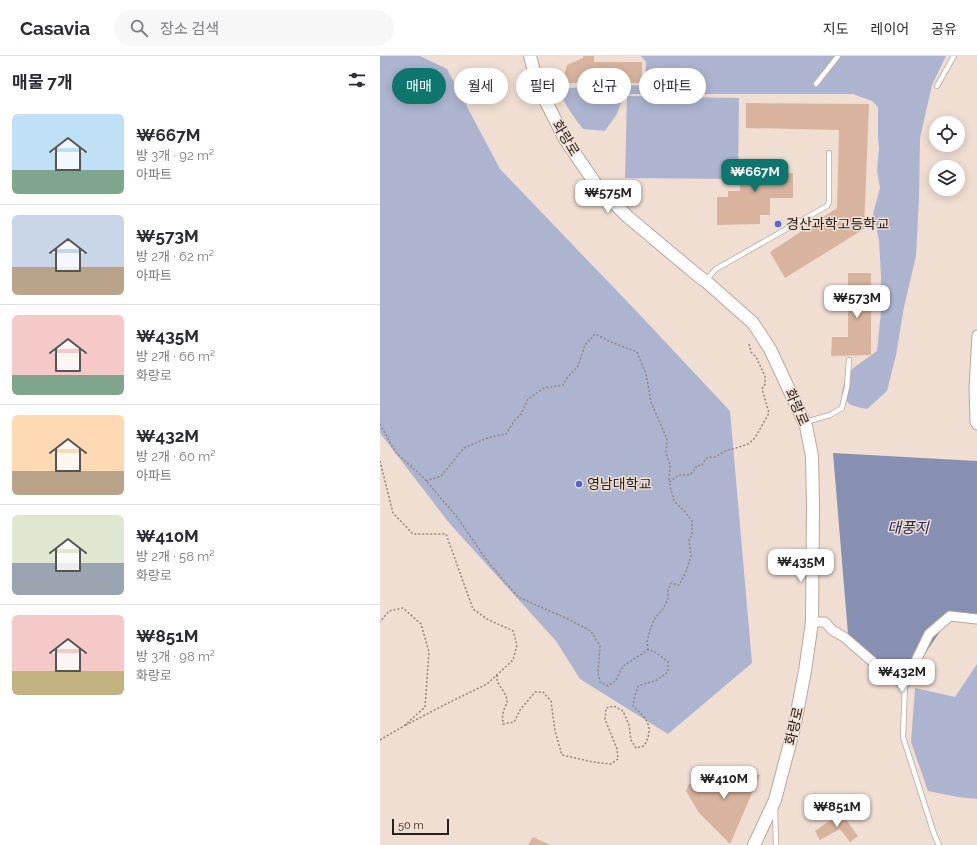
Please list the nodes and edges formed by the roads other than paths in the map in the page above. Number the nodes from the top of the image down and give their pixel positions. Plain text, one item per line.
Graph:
1 (530, 56) edge
2 (838, 56) edge
3 (954, 56) edge
4 (816, 84) dead end
5 (937, 86) dead end
6 (829, 153) dead end
7 (705, 281) junction
8 (977, 335) edge
9 (849, 360) dead end
10 (805, 422) junction
11 (977, 425) edge
12 (977, 619) edge
13 (812, 622) junction
14 (905, 683) junction
15 (775, 800) junction
16 (754, 845) edge
17 (776, 845) edge
18 (939, 845) edge

1 - 7 street, 화랑로
2 - 4 lane
3 - 5 lane
6 - 7 lane
7 - 10 street, 화랑로
8 - 11 street
9 - 10 lane
10 - 13 street, 화랑로
12 - 14 street
13 - 14 street
13 - 15 street, 화랑로
14 - 18 lane
15 - 16 street, 화랑로
15 - 17 lane

